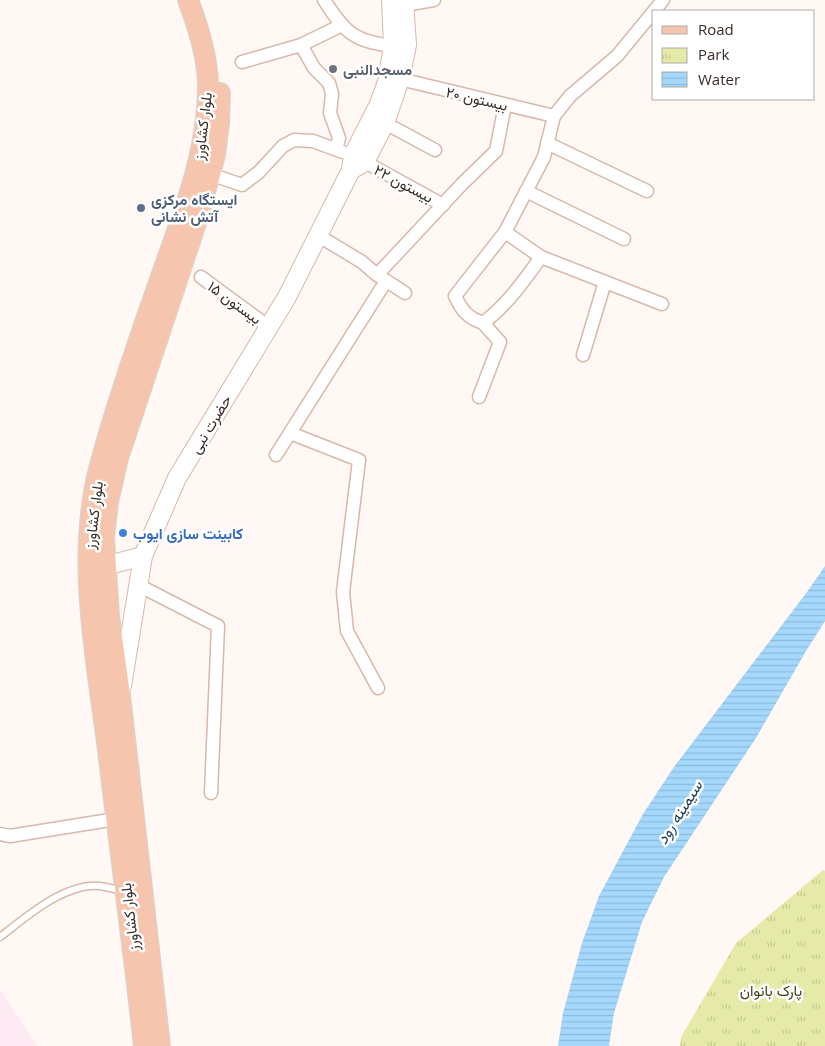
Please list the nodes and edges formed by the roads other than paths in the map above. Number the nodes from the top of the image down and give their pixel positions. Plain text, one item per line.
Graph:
1 (188, 0) edge
2 (201, 0) edge
3 (324, 0) edge
4 (434, 0) edge
5 (663, 0) edge
6 (400, 2) edge
7 (655, 10) edge
8 (652, 13) edge
9 (342, 25) junction
10 (301, 45) junction
11 (393, 46) junction
12 (242, 62) dead end
13 (400, 80) junction
14 (505, 105) junction
15 (554, 116) junction
16 (385, 124) junction
17 (547, 143) junction
18 (336, 149) junction
19 (435, 150) dead end
20 (356, 163) junction
21 (210, 174) junction
22 (526, 191) junction
23 (647, 191) dead end
24 (443, 205) junction
25 (190, 217) junction
26 (505, 232) junction
27 (319, 236) junction
28 (624, 239) dead end
29 (541, 258) junction
30 (202, 276) dead end
31 (382, 278) junction
32 (605, 282) junction
33 (405, 293) dead end
34 (662, 304) dead end
35 (483, 324) junction
36 (269, 327) junction
37 (583, 354) dead end
38 (479, 397) dead end
39 (290, 433) junction
40 (276, 454) dead end
41 (143, 556) junction
42 (105, 566) junction
43 (138, 585) junction
44 (378, 688) dead end
45 (120, 695) junction
46 (211, 793) dead end
47 (116, 819) junction
48 (0, 834) edge
49 (127, 892) junction
50 (0, 938) edge
51 (144, 1046) edge
52 (160, 1046) edge

1 - 25 main road, بلوار کشاورز
2 - 21 main road, بلوار کشاورز
3 - 9 street
4 - 6 street
5 - 7 street
6 - 11 street
6 - 13 street
8 - 15 street
9 - 10 street
9 - 11 street
10 - 12 street
10 - 18 street
11 - 20 street
13 - 14 street, بیستون ۲۰
13 - 16 street
14 - 15 street, بیستون ۲۰
14 - 24 street
15 - 17 street
16 - 19 street
16 - 20 street
17 - 22 street
17 - 23 street
18 - 20 street, بیستون ۲۲
18 - 21 street, بیستون ۲۲
20 - 24 street, بیستون ۲۲
20 - 27 street, حضرت نبی
21 - 25 main road, بلوار کشاورز
22 - 26 street
22 - 28 street
24 - 31 street
25 - 42 main road, بلوار کشاورز
25 - 47 main road, بلوار کشاورز
26 - 29 street
26 - 35 street
27 - 31 street
27 - 36 street, حضرت نبی
29 - 32 street
29 - 35 street
30 - 36 street, بیستون ۱۵
31 - 33 street
31 - 39 street
32 - 34 street
32 - 37 street
35 - 38 street
36 - 41 street, حضرت نبی
39 - 40 street
39 - 44 street
41 - 42 street
41 - 43 street, حضرت نبی
42 - 45 main road, بلوار کشاورز
43 - 45 street, حضرت نبی
43 - 46 street
45 - 52 main road, بلوار کشاورز
47 - 48 street
47 - 49 main road, بلوار کشاورز
49 - 50 lane
49 - 51 main road, بلوار کشاورز

